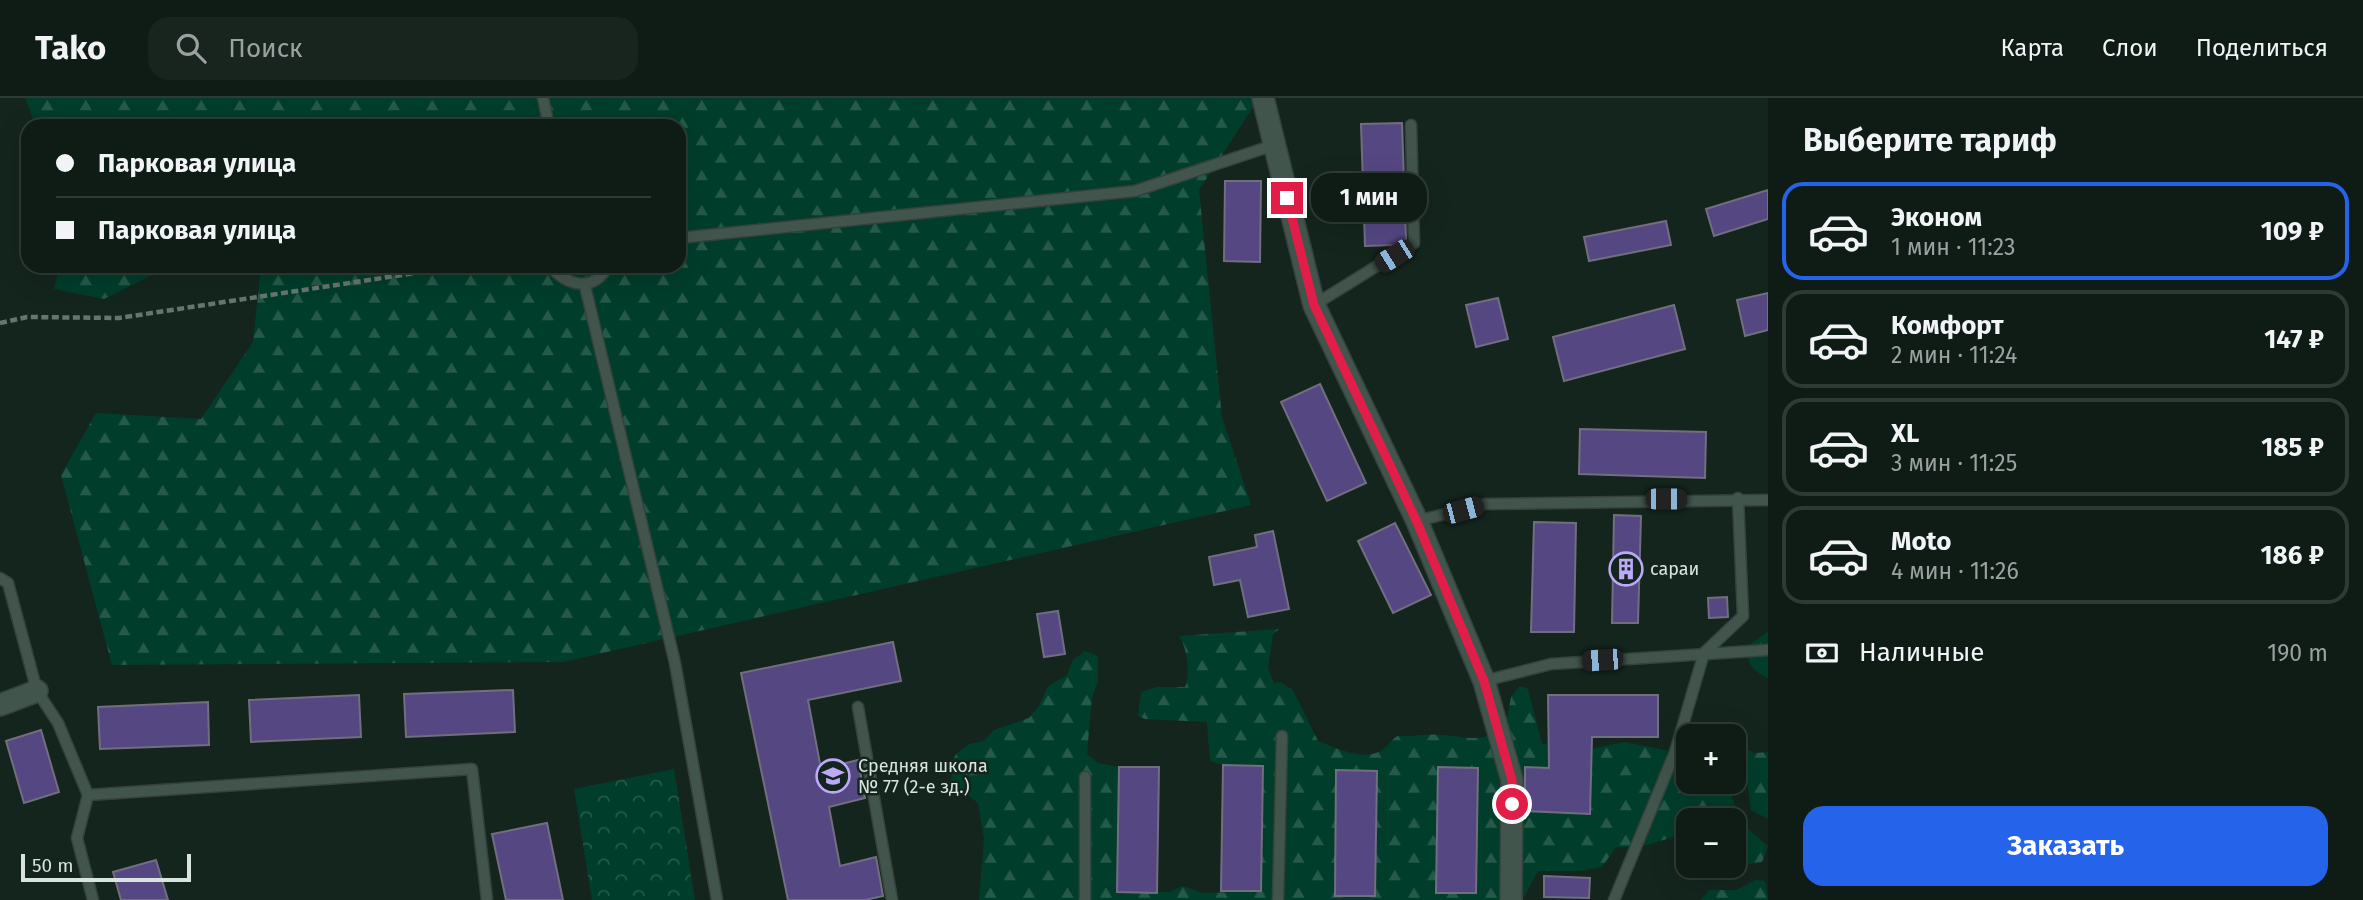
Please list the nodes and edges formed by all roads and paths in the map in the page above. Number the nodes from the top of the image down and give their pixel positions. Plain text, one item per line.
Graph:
1 (543, 98) edge
2 (1263, 98) edge
3 (548, 119) edge
4 (1411, 125) dead end
5 (1274, 145) junction
6 (686, 237) edge
7 (415, 273) edge
8 (559, 273) edge
9 (602, 273) edge
10 (585, 286) junction
11 (1314, 305) junction
12 (0, 323) edge
13 (1738, 498) junction
14 (1768, 500) edge
15 (1417, 522) junction
16 (0, 578) edge
17 (1768, 650) edge
18 (1704, 653) junction
19 (1484, 681) junction
20 (37, 691) junction
21 (0, 705) edge
22 (858, 707) dead end
23 (1282, 736) dead end
24 (1085, 778) dead end
25 (88, 795) junction
26 (93, 900) edge
27 (488, 900) edge
28 (718, 900) edge
29 (892, 900) edge
30 (1085, 900) edge
31 (1278, 900) edge
32 (1511, 900) edge
33 (1614, 900) edge

1 - 3 lane
2 - 5 street
4 - 11 lane
5 - 6 lane
5 - 11 street
7 - 12 path
8 - 10 lane
9 - 10 lane
10 - 28 lane
11 - 15 street
13 - 14 lane
13 - 15 lane
13 - 18 lane
15 - 19 street
16 - 20 lane
17 - 18 lane
18 - 19 lane
18 - 33 lane
19 - 32 street
20 - 21 street
20 - 25 lane
22 - 29 lane
23 - 31 lane
24 - 30 lane
25 - 26 lane
25 - 27 lane

